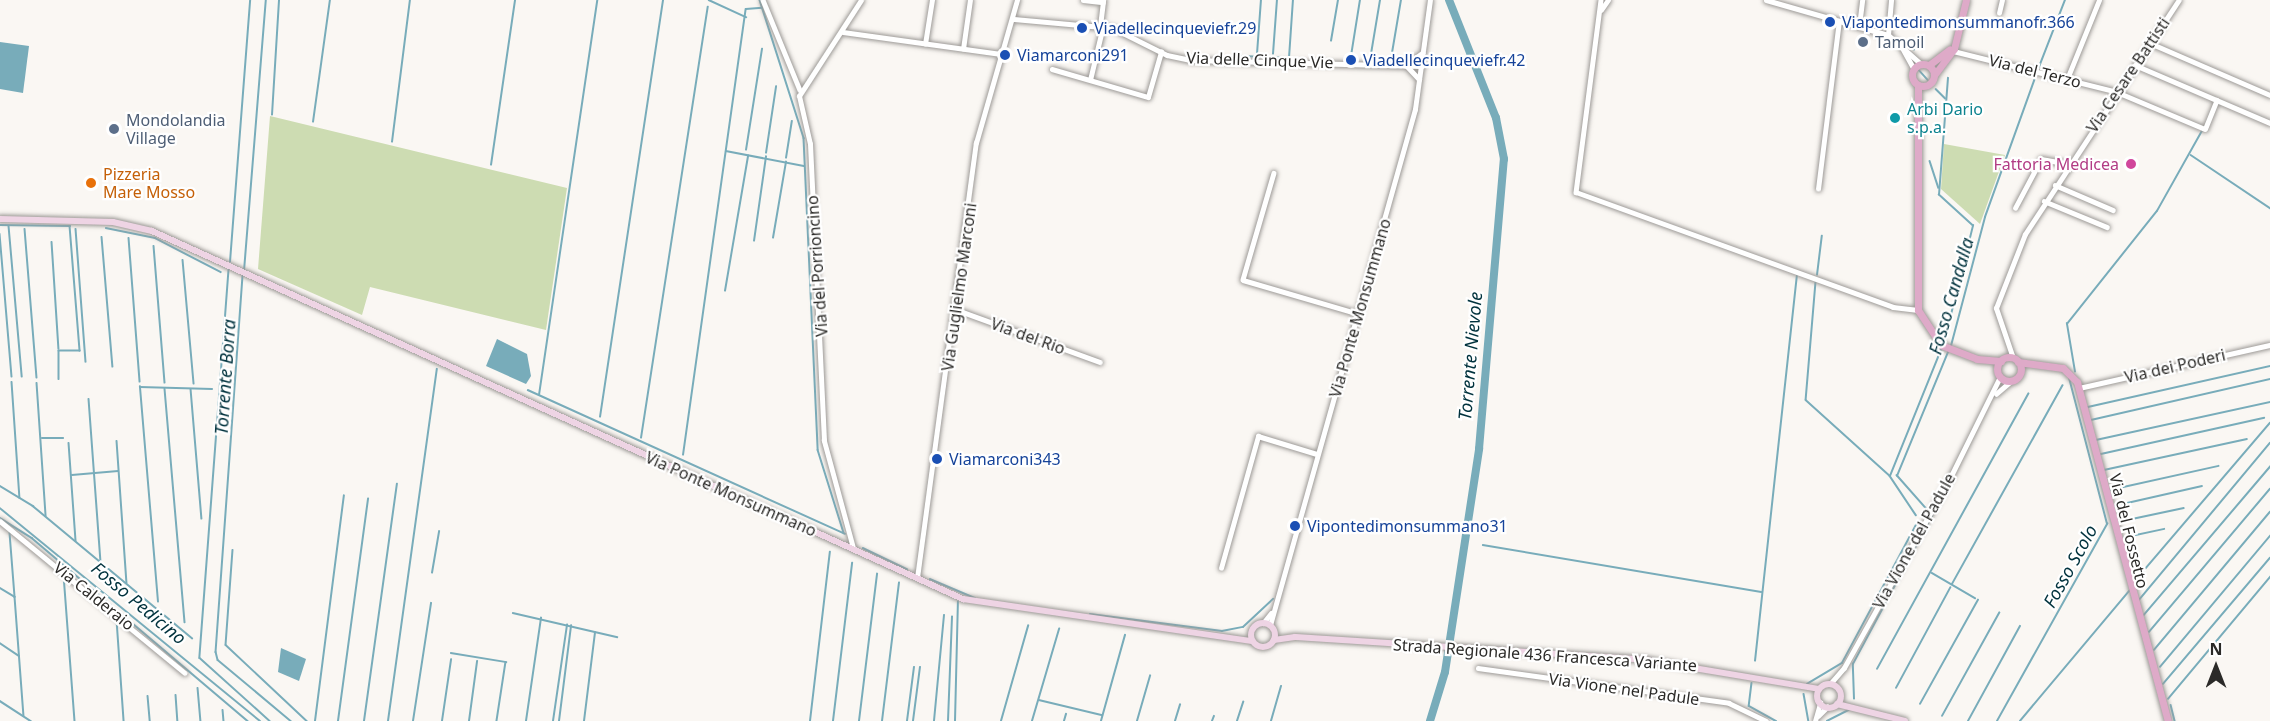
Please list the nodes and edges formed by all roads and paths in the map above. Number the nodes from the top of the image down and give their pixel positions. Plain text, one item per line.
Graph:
1 (763, 0) edge
2 (861, 0) edge
3 (932, 0) edge
4 (970, 0) edge
5 (1017, 0) edge
6 (1083, 0) edge
7 (1430, 0) edge
8 (1601, 0) edge
9 (1608, 0) edge
10 (1766, 0) edge
11 (1863, 0) edge
12 (1891, 0) edge
13 (1966, 0) edge
14 (2002, 0) edge
15 (2099, 0) edge
16 (2179, 0) edge
17 (1103, 1) edge
18 (1600, 10) junction
19 (1999, 13) dead end
20 (1014, 19) junction
21 (1839, 21) junction
22 (1101, 26) junction
23 (1859, 26) junction
24 (843, 32) junction
25 (1888, 35) junction
26 (1957, 37) junction
27 (1894, 38) junction
28 (2150, 43) junction
29 (925, 44) junction
30 (963, 49) junction
31 (1953, 51) junction
32 (1161, 52) junction
33 (1424, 52) junction
34 (1002, 54) junction
35 (1405, 65) junction
36 (1925, 65) junction
37 (2135, 65) junction
38 (1422, 66) junction
39 (1052, 69) dead end
40 (1914, 69) junction
41 (1935, 75) junction
42 (2067, 79) junction
43 (1090, 80) junction
44 (1420, 81) junction
45 (1918, 85) junction
46 (1926, 86) junction
47 (800, 90) junction
48 (2117, 92) junction
49 (2270, 95) edge
50 (2217, 99) junction
51 (1921, 104) junction
52 (2270, 123) edge
53 (2068, 164) junction
54 (1274, 173) dead end
55 (2055, 185) junction
56 (1818, 189) dead end
57 (2044, 201) junction
58 (2015, 208) dead end
59 (2113, 210) dead end
60 (0, 219) edge
61 (2107, 227) dead end
62 (957, 310) junction
63 (1918, 310) junction
64 (1359, 314) junction
65 (2004, 345) junction
66 (2270, 345) edge
67 (1977, 359) junction
68 (2002, 360) junction
69 (2015, 360) junction
70 (1100, 362) dead end
71 (2046, 366) junction
72 (1999, 374) junction
73 (2020, 374) junction
74 (2011, 381) junction
75 (2079, 388) junction
76 (1995, 396) junction
77 (1317, 454) junction
78 (0, 521) edge
79 (853, 548) junction
80 (1221, 568) dead end
81 (917, 578) junction
82 (1272, 612) junction
83 (1263, 623) junction
84 (1272, 628) junction
85 (1251, 632) junction
86 (1239, 637) junction
87 (1295, 637) junction
88 (1252, 640) junction
89 (1274, 640) junction
90 (1478, 668) dead end
91 (185, 673) dead end
92 (1830, 684) junction
93 (1794, 687) junction
94 (1819, 689) junction
95 (1841, 694) junction
96 (1818, 700) junction
97 (1837, 704) junction
98 (1860, 706) junction
99 (1827, 708) junction
100 (1817, 718) edge
101 (1766, 721) edge
102 (1905, 721) edge
103 (2168, 721) edge

1 - 47 street, Via del Porrioncino
2 - 24 street
3 - 29 street
4 - 30 street
5 - 20 street, Via Guglielmo Marconi
6 - 17 street
7 - 33 street, Via Ponte Monsummano
8 - 18 street
9 - 18 street
10 - 21 street
11 - 23 street
12 - 25 street
13 - 26 main road
14 - 19 street
15 - 42 street
16 - 28 street, Via Cesare Battisti
17 - 22 street
18 - 63 street
20 - 22 street, Via delle Cinque Vie
20 - 34 street, Via Guglielmo Marconi
21 - 23 street
21 - 56 street
22 - 32 street, Via delle Cinque Vie
22 - 43 street
23 - 25 street
24 - 29 street
24 - 47 street
25 - 27 street
26 - 31 main road
26 - 36 main road
27 - 36 street
27 - 40 street
28 - 37 street, Via Cesare Battisti
28 - 49 street
29 - 30 street
30 - 34 street
31 - 41 main road
31 - 42 street, Via del Terzo
32 - 35 street, Via delle Cinque Vie
32 - 43 street
33 - 35 street
33 - 38 street, Via Ponte Monsummano
34 - 62 street, Via Guglielmo Marconi
35 - 38 street, Via delle Cinque Vie
35 - 44 street
36 - 40 main road
36 - 41 main road
37 - 48 street, Via Cesare Battisti
37 - 50 street
38 - 44 street, Via Ponte Monsummano
39 - 43 street
40 - 45 main road
41 - 46 main road
42 - 48 street, Via del Terzo
44 - 64 street, Via Ponte Monsummano
45 - 46 main road
45 - 51 main road
46 - 51 main road
47 - 79 street, Via del Porrioncino
48 - 50 street
48 - 53 street, Via Cesare Battisti
50 - 52 street
51 - 63 main road
53 - 55 street, Via Cesare Battisti
53 - 58 street
54 - 64 street
55 - 57 street, Via Cesare Battisti
55 - 59 street
57 - 61 street
57 - 65 street, Via Cesare Battisti
60 - 79 main road, Via Ponte Monsummano
62 - 70 street, Via del Rio
62 - 81 street, Via Guglielmo Marconi
63 - 67 main road
64 - 77 street, Via Ponte Monsummano
65 - 68 street
65 - 69 street
66 - 75 street, Via dei Poderi
67 - 68 main road
67 - 72 main road
68 - 69 main road
68 - 72 main road
69 - 71 main road
69 - 73 main road
71 - 73 main road
71 - 75 main road
72 - 74 main road
72 - 76 street
73 - 74 main road
74 - 76 street
75 - 103 main road, Via del Fossetto
76 - 92 street, Via Vione del Padule
77 - 80 street
77 - 82 street, Via Ponte Monsummano
78 - 91 street, Via Calderaio
79 - 81 main road, Via Ponte Monsummano
81 - 86 main road, Via Ponte Monsummano
82 - 83 street
82 - 84 street, Via Ponte Monsummano
83 - 84 main road
83 - 85 main road
84 - 87 main road
84 - 89 main road
85 - 86 main road
85 - 88 main road
86 - 88 main road, Via Ponte Monsummano
87 - 89 main road
87 - 93 main road, Strada Regionale 436 Francesca Variante
88 - 89 main road
90 - 101 street, Via Vione nel Padule
92 - 94 main road
92 - 95 main road
93 - 94 main road
93 - 96 main road
94 - 96 main road
95 - 97 main road
95 - 98 main road
96 - 99 main road
96 - 100 street
97 - 98 main road
97 - 99 main road
98 - 102 main road
99 - 100 street

